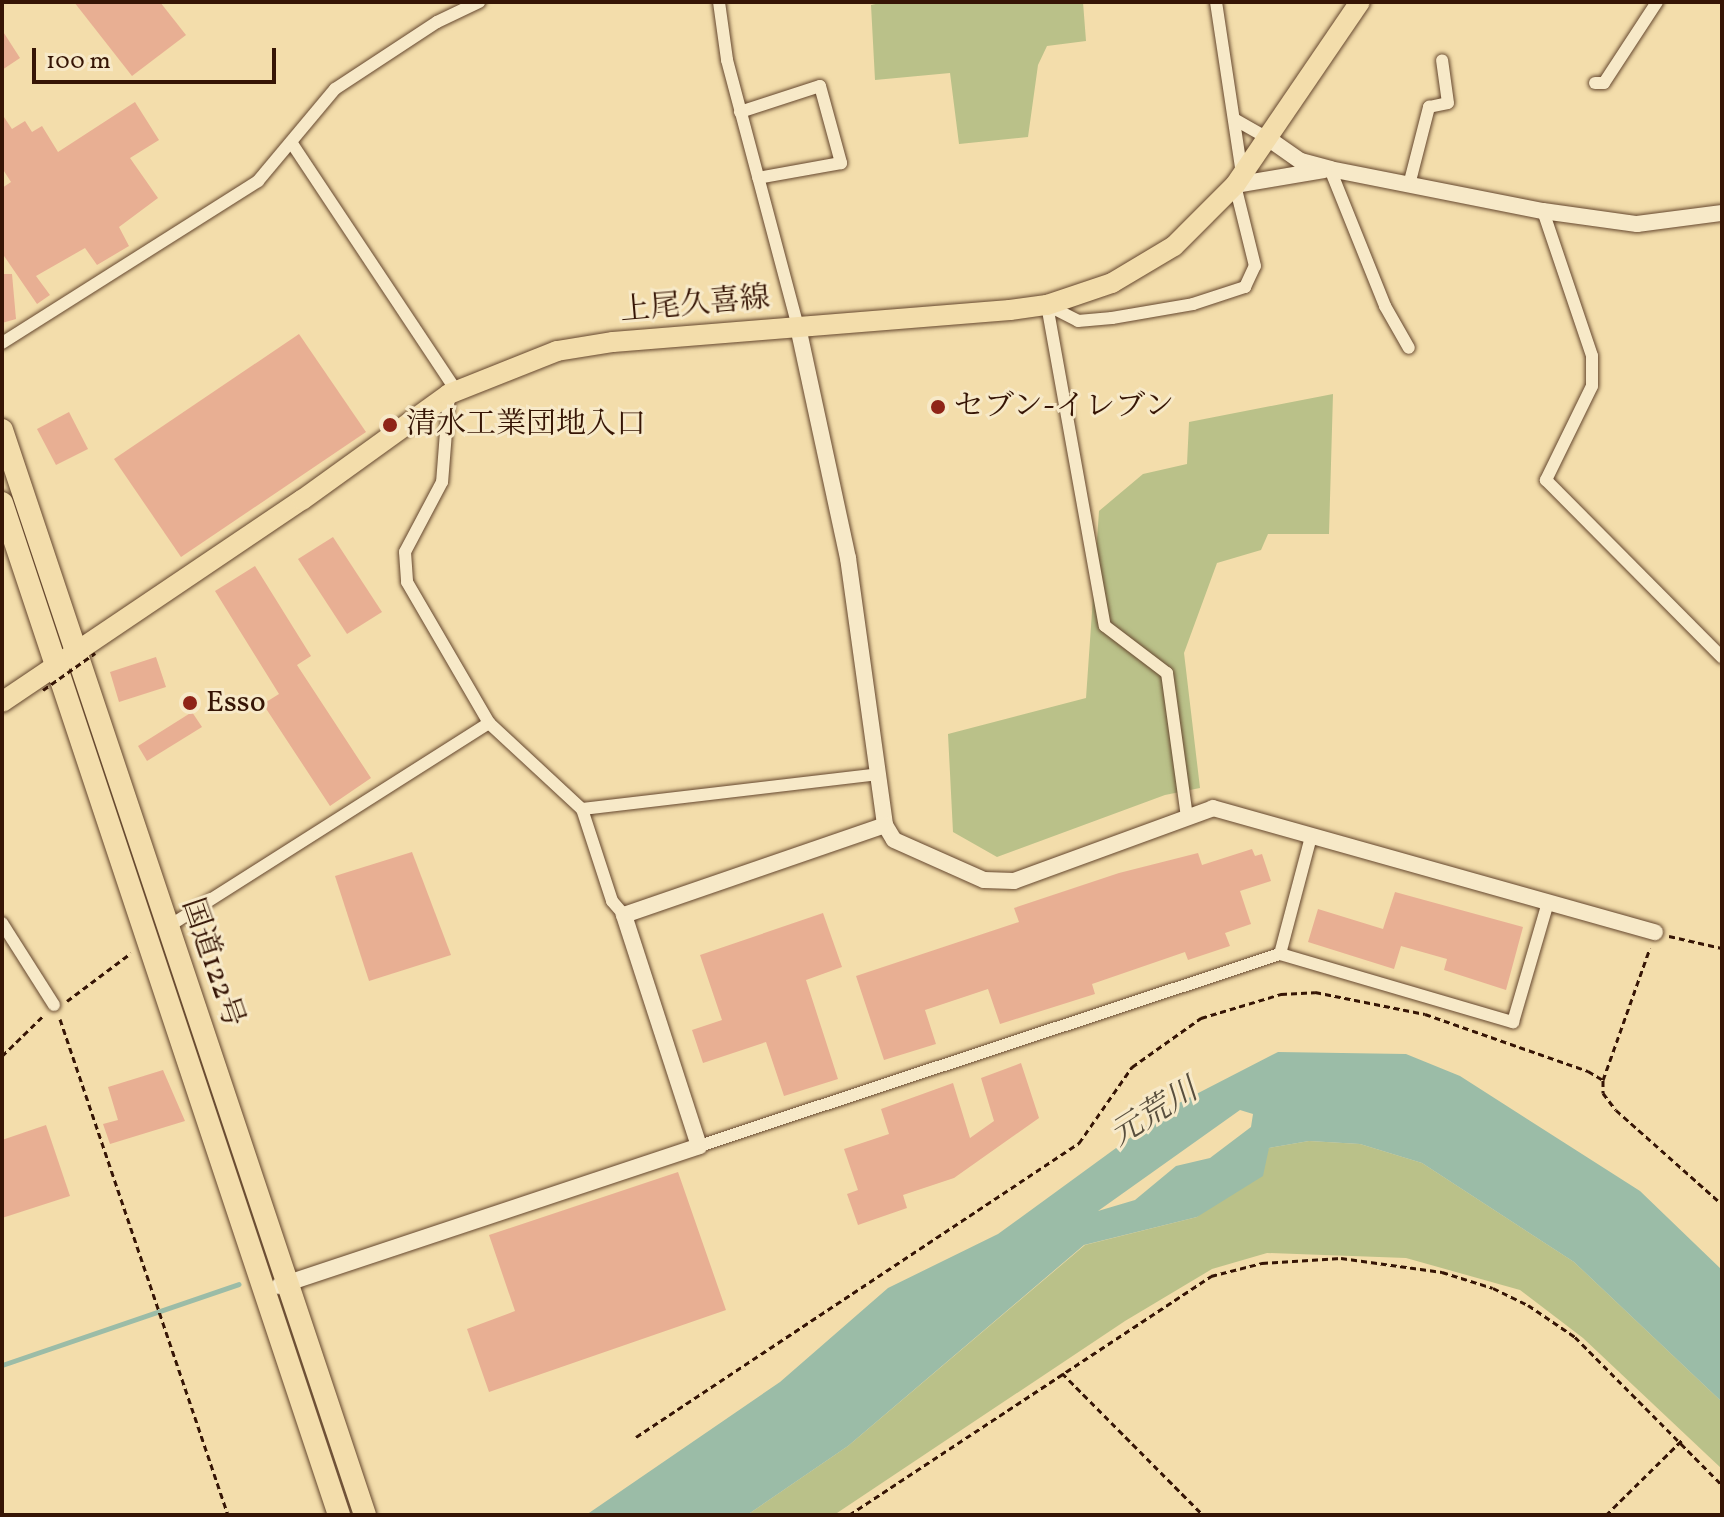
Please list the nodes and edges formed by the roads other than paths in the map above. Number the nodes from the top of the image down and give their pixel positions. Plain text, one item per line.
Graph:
1 (479, 2) edge
2 (719, 2) edge
3 (1216, 2) edge
4 (1360, 2) edge
5 (1657, 2) edge
6 (1442, 60) dead end
7 (1595, 83) dead end
8 (740, 112) junction
9 (1234, 119) junction
10 (1269, 139) junction
11 (293, 145) junction
12 (1330, 169) junction
13 (758, 178) junction
14 (1239, 180) junction
15 (1409, 185) junction
16 (1543, 211) junction
17 (1722, 213) edge
18 (1047, 305) junction
19 (798, 327) junction
20 (2, 343) edge
21 (1409, 348) dead end
22 (453, 392) junction
23 (2, 430) edge
24 (2, 503) edge
25 (85, 652) junction
26 (1722, 657) edge
27 (55, 665) junction
28 (2, 702) edge
29 (489, 723) junction
30 (879, 774) junction
31 (582, 809) junction
32 (1187, 818) junction
33 (885, 825) junction
34 (1311, 837) junction
35 (1548, 902) junction
36 (624, 915) junction
37 (2, 923) edge
38 (168, 926) junction
39 (1655, 932) road end
40 (147, 941) junction
41 (1280, 954) junction
42 (54, 1005) road end
43 (699, 1146) junction
44 (287, 1284) junction
45 (262, 1291) junction
46 (339, 1515) edge
47 (365, 1515) edge

1 - 11 street
2 - 8 street
3 - 9 street
4 - 10 main road, 上尾久喜線
5 - 7 street
6 - 15 street
8 - 13 street
8 - 13 street
9 - 10 street
9 - 14 street
10 - 12 street
10 - 14 main road, 上尾久喜線
11 - 20 street
11 - 22 street
12 - 14 street
12 - 15 street
12 - 21 street
13 - 19 street
14 - 18 main road, 上尾久喜線
14 - 18 street
15 - 16 street
16 - 17 street
16 - 26 street
18 - 19 main road, 上尾久喜線
18 - 32 street
19 - 22 main road, 上尾久喜線
19 - 30 street
22 - 25 main road, 上尾久喜線
22 - 29 street
23 - 25 highway, 国道122号
24 - 27 highway, 国道122号
25 - 27 main road, 上尾久喜線
25 - 38 highway, 国道122号
27 - 28 main road, 上尾久喜線
27 - 40 highway, 国道122号
29 - 31 street
29 - 38 street
30 - 31 street
30 - 33 street
31 - 36 street
32 - 33 street
32 - 34 street
33 - 36 street
34 - 35 street
34 - 41 street
35 - 39 street
35 - 41 street
36 - 43 street
37 - 42 street
38 - 40 street
38 - 44 highway, 国道122号
40 - 45 highway, 国道122号
41 - 43 street
43 - 44 street
44 - 45 street
44 - 47 highway, 国道122号
45 - 46 highway, 国道122号

